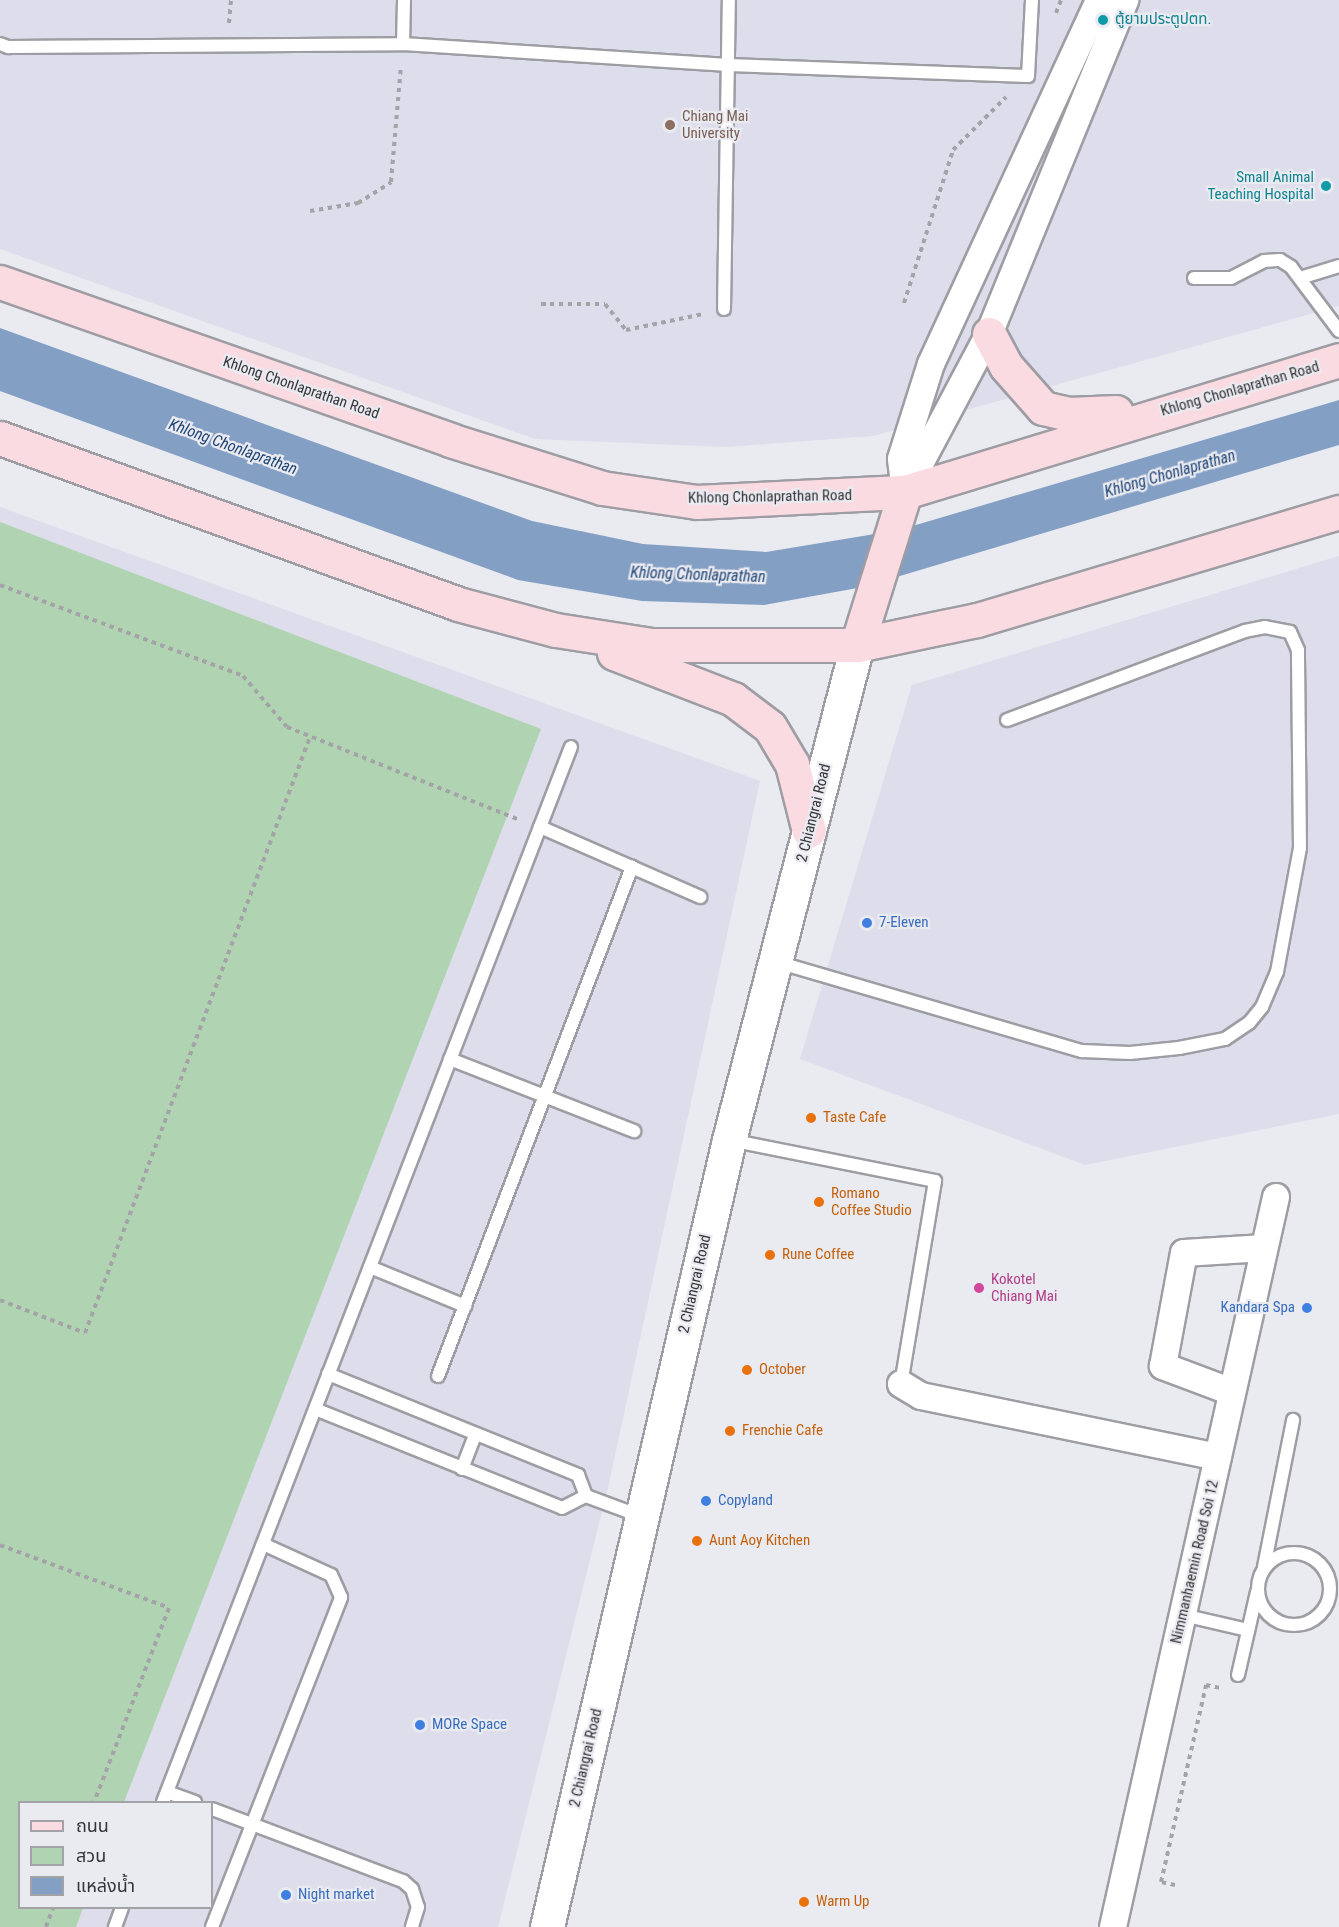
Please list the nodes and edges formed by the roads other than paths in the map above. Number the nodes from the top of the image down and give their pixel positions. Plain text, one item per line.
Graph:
1 (404, 0) edge
2 (729, 0) edge
3 (1032, 0) edge
4 (1099, 0) edge
5 (1125, 0) edge
6 (0, 44) edge
7 (403, 44) junction
8 (728, 65) junction
9 (1339, 266) edge
10 (1194, 278) dead end
11 (1300, 278) junction
12 (0, 282) edge
13 (724, 309) road end
14 (1339, 331) edge
15 (989, 334) junction
16 (1339, 360) edge
17 (1171, 409) junction
18 (0, 438) edge
19 (903, 499) junction
20 (1339, 512) edge
21 (556, 630) junction
22 (857, 645) junction
23 (1007, 720) dead end
24 (571, 747) dead end
25 (540, 827) junction
26 (809, 831) junction
27 (632, 867) junction
28 (700, 897) dead end
29 (776, 962) junction
30 (450, 1059) junction
31 (543, 1095) junction
32 (634, 1131) dead end
33 (729, 1140) junction
34 (1276, 1197) dead end
35 (1264, 1248) junction
36 (370, 1267) junction
37 (465, 1306) junction
38 (328, 1374) junction
39 (438, 1376) dead end
40 (900, 1384) joint
41 (1232, 1392) junction
42 (315, 1409) junction
43 (1293, 1420) dead end
44 (476, 1435) junction
45 (1218, 1457) junction
46 (462, 1469) junction
47 (586, 1496) junction
48 (640, 1516) junction
49 (262, 1544) junction
50 (1264, 1569) junction
51 (1257, 1590) junction
52 (1183, 1615) junction
53 (1248, 1630) junction
54 (1238, 1676) dead end
55 (165, 1797) edge
56 (185, 1801) edge
57 (213, 1809) edge
58 (254, 1824) junction
59 (122, 1909) edge
60 (115, 1927) edge
61 (212, 1927) edge
62 (412, 1927) edge
63 (548, 1927) edge
64 (1113, 1927) edge

1 - 7 lane
2 - 8 lane
3 - 8 lane
4 - 19 street
5 - 15 street
6 - 7 lane
7 - 8 lane
8 - 13 lane
9 - 11 lane
10 - 11 lane
11 - 14 lane
12 - 19 main road, Khlong Chonlaprathan Road
15 - 17 main road
15 - 19 street
16 - 17 main road, Khlong Chonlaprathan Road
17 - 19 main road, Khlong Chonlaprathan Road
18 - 21 main road
19 - 22 main road
20 - 22 main road
21 - 22 main road
21 - 26 main road
22 - 26 street, 2 Chiangrai Road
23 - 29 lane
24 - 25 lane
25 - 27 lane
25 - 30 lane
26 - 29 street, 2 Chiangrai Road
27 - 28 lane
27 - 31 lane
29 - 33 street, 2 Chiangrai Road
30 - 31 lane
30 - 36 lane
31 - 32 lane
31 - 37 lane
33 - 40 lane
33 - 48 street, 2 Chiangrai Road
34 - 35 street, Nimmanhaemin Road Soi 12
35 - 41 street, Nimmanhaemin Road Soi 12
35 - 41 street
36 - 37 lane
36 - 38 lane
37 - 39 lane
38 - 42 lane
38 - 44 lane
40 - 45 street
41 - 45 street, Nimmanhaemin Road Soi 12
42 - 46 lane
42 - 49 lane
43 - 50 lane
44 - 46 lane
44 - 47 lane
45 - 52 street, Nimmanhaemin Road Soi 12
46 - 47 lane
47 - 48 lane
48 - 63 street, 2 Chiangrai Road
49 - 55 lane
49 - 58 lane
50 - 51 lane
50 - 51 lane
51 - 53 lane
52 - 53 lane
52 - 64 street, Nimmanhaemin Road Soi 12
53 - 54 lane
55 - 56 lane
57 - 58 lane
58 - 61 lane
58 - 62 lane
59 - 60 lane

